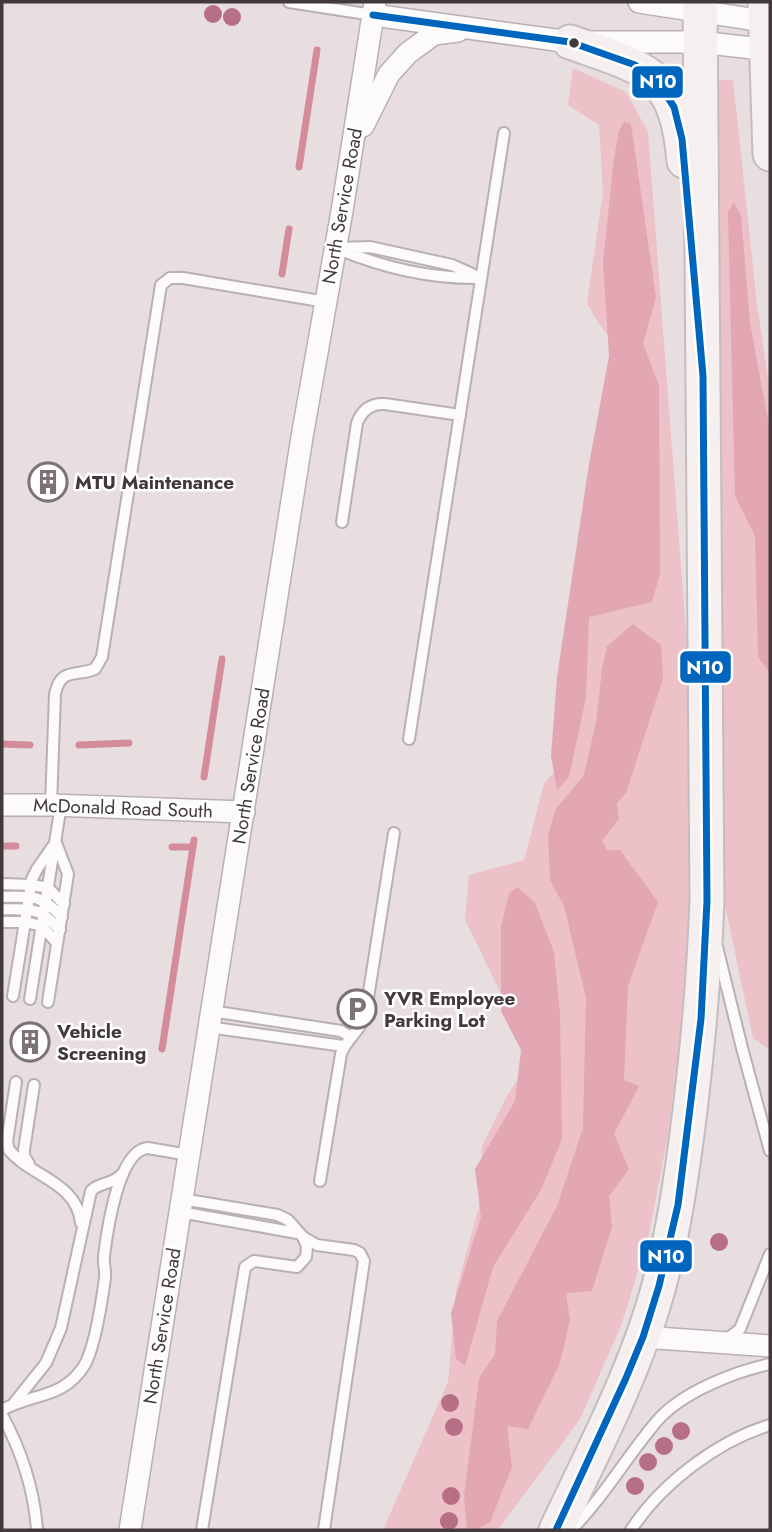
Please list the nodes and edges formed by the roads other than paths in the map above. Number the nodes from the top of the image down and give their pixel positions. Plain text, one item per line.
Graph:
1 (289, 2) edge
2 (639, 2) edge
3 (374, 8) edge
4 (700, 19) edge
5 (477, 28) junction
6 (767, 29) edge
7 (570, 42) junction
8 (504, 133) dead end
9 (353, 147) junction
10 (770, 153) edge
11 (336, 248) junction
12 (481, 278) junction
13 (326, 302) junction
14 (704, 376) junction
15 (460, 415) junction
16 (342, 522) dead end
17 (409, 738) dead end
18 (2, 805) edge
19 (56, 805) junction
20 (244, 812) junction
21 (394, 833) dead end
22 (56, 840) junction
23 (2, 884) edge
24 (32, 885) junction
25 (48, 888) junction
26 (2, 897) edge
27 (30, 897) junction
28 (46, 900) junction
29 (707, 901) junction
30 (64, 904) junction
31 (2, 909) edge
32 (27, 909) junction
33 (44, 913) junction
34 (62, 917) junction
35 (2, 922) edge
36 (25, 922) junction
37 (42, 926) junction
38 (60, 930) junction
39 (57, 943) junction
40 (13, 996) dead end
41 (30, 999) dead end
42 (48, 1002) dead end
43 (210, 1019) junction
44 (351, 1037) junction
45 (343, 1046) junction
46 (16, 1082) dead end
47 (34, 1085) dead end
48 (770, 1104) edge
49 (758, 1107) junction
50 (7, 1150) edge
51 (770, 1151) edge
52 (189, 1155) junction
53 (29, 1166) junction
54 (121, 1175) junction
55 (320, 1181) dead end
56 (181, 1205) junction
57 (82, 1233) junction
58 (302, 1236) junction
59 (770, 1254) edge
60 (766, 1278) edge
61 (643, 1337) junction
62 (721, 1342) junction
63 (770, 1346) edge
64 (770, 1364) edge
65 (14, 1403) junction
66 (2, 1410) edge
67 (2, 1415) edge
68 (770, 1425) edge
69 (37, 1530) edge
70 (130, 1530) edge
71 (202, 1530) edge
72 (324, 1530) edge
73 (556, 1530) edge
74 (571, 1530) edge
75 (631, 1530) edge

1 - 3 lane
2 - 4 street
3 - 5 street
3 - 9 street, North Service Road
4 - 6 street
4 - 6 street
4 - 7 street
4 - 14 main road
5 - 7 street
5 - 9 street
6 - 10 main road
7 - 14 main road
8 - 12 lane
9 - 11 street, North Service Road
11 - 12 lane
11 - 13 street, North Service Road
12 - 15 lane
13 - 19 lane
13 - 20 street, North Service Road
14 - 29 main road
15 - 16 lane
15 - 17 lane
18 - 19 street, McDonald Road South
19 - 20 street, McDonald Road South
19 - 22 lane
20 - 43 street, North Service Road
21 - 44 lane
22 - 24 lane
22 - 25 lane
22 - 30 lane
23 - 24 lane
24 - 25 lane
24 - 27 lane
25 - 28 lane
25 - 30 lane
26 - 27 lane
27 - 28 lane
27 - 32 lane
28 - 33 lane
28 - 34 lane
29 - 49 lane
29 - 61 main road
30 - 34 lane
31 - 32 lane
32 - 33 lane
32 - 36 lane
33 - 37 lane
33 - 38 lane
34 - 38 lane
35 - 36 lane
36 - 37 lane
36 - 40 lane
37 - 39 lane
37 - 41 lane
38 - 39 lane
39 - 42 lane
43 - 44 lane
43 - 45 lane
43 - 52 street, North Service Road
44 - 45 lane
45 - 55 lane
46 - 50 lane
47 - 53 lane
48 - 49 lane
49 - 51 lane
50 - 53 lane
52 - 54 lane
52 - 56 street, North Service Road
53 - 57 lane
54 - 57 lane
54 - 65 lane
56 - 58 lane
56 - 70 street, North Service Road
57 - 65 lane
58 - 71 lane
58 - 72 lane
59 - 60 lane
60 - 62 lane
61 - 62 street
61 - 73 main road
62 - 63 street
64 - 74 lane
65 - 66 lane
67 - 69 lane
68 - 75 lane

